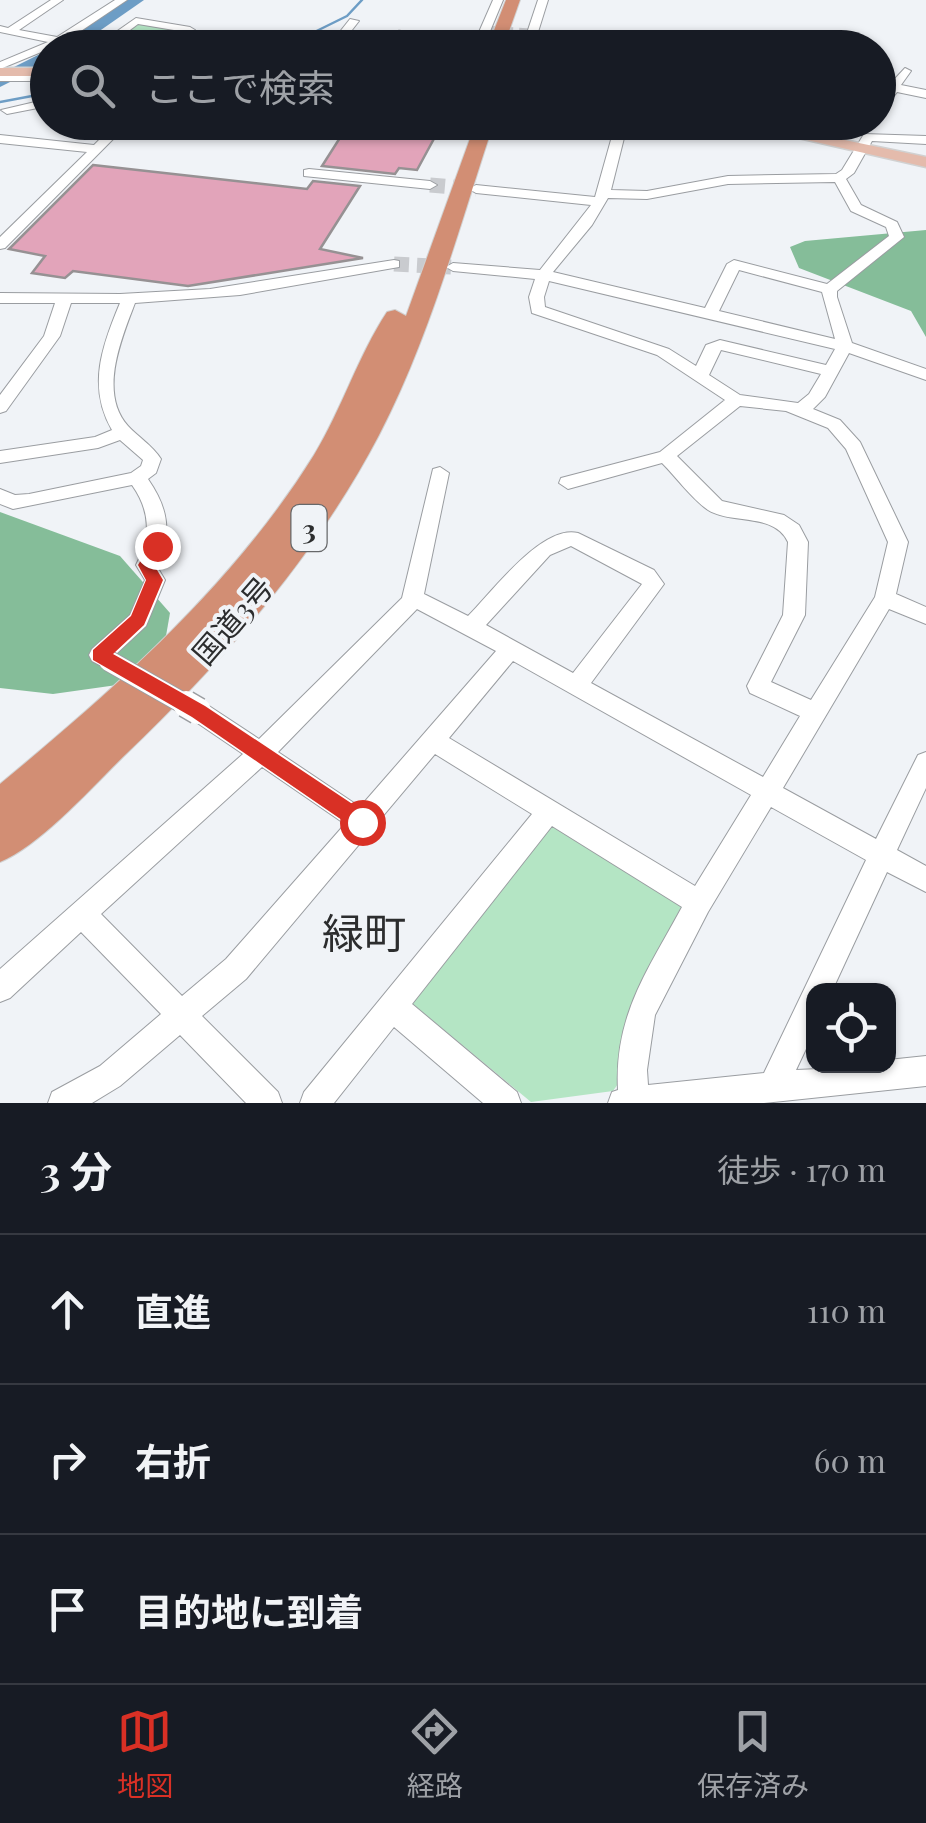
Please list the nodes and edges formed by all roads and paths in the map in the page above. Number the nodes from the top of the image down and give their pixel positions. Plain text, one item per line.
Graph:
1 (58, 0) edge
2 (122, 0) edge
3 (498, 0) edge
4 (513, 0) edge
5 (527, 0) edge
6 (543, 0) edge
7 (354, 20) dead end
8 (5, 30) edge
9 (76, 30) edge
10 (124, 30) edge
11 (190, 30) edge
12 (346, 30) edge
13 (485, 30) edge
14 (502, 30) edge
15 (517, 30) edge
16 (533, 30) edge
17 (30, 35) edge
18 (30, 56) edge
19 (906, 70) dead end
20 (0, 72) edge
21 (30, 74) edge
22 (896, 87) joint
23 (926, 94) edge
24 (30, 106) edge
25 (7, 110) dead end
26 (896, 133) edge
27 (0, 140) edge
28 (107, 140) edge
29 (459, 140) edge
30 (477, 140) edge
31 (617, 140) edge
32 (863, 140) edge
33 (890, 140) edge
34 (926, 140) edge
35 (97, 150) junction
36 (926, 162) edge
37 (309, 173) dead end
38 (839, 178) junction
39 (430, 185) tunnel mouth
40 (476, 190) tunnel mouth
41 (601, 198) junction
42 (0, 245) edge
43 (394, 264) tunnel mouth
44 (453, 267) tunnel mouth
45 (545, 275) junction
46 (830, 289) junction
47 (0, 298) edge
48 (65, 298) junction
49 (130, 298) junction
50 (710, 314) junction
51 (845, 346) junction
52 (830, 371) junction
53 (926, 375) edge
54 (700, 376) junction
55 (736, 400) junction
56 (0, 407) edge
57 (801, 410) junction
58 (124, 431) junction
59 (666, 456) junction
60 (0, 458) edge
61 (440, 473) dead end
62 (137, 478) junction
63 (568, 483) dead end
64 (0, 496) edge
65 (885, 598) junction
66 (412, 602) junction
67 (926, 616) edge
68 (471, 627) junction
69 (510, 650) junction
70 (576, 686) junction
71 (814, 712) junction
72 (434, 740) junction
73 (260, 754) junction
74 (926, 762) edge
75 (765, 792) junction
76 (0, 807) edge
77 (550, 810) junction
78 (362, 822) junction
79 (0, 844) edge
80 (880, 854) junction
81 (926, 880) edge
82 (699, 903) junction
83 (82, 914) junction
84 (820, 983) edge
85 (0, 988) edge
86 (394, 1007) junction
87 (806, 1015) edge
88 (183, 1018) junction
89 (926, 1071) edge
90 (773, 1087) junction
91 (498, 1101) edge
92 (630, 1102) edge
93 (63, 1103) edge
94 (268, 1103) edge
95 (315, 1103) edge

1 - 8 street
2 - 9 street
3 - 13 street
4 - 14 highway
5 - 15 highway
6 - 16 street
7 - 12 street
8 - 17 street
10 - 11 street
18 - 20 street
19 - 22 street
20 - 21 main road
22 - 23 street
24 - 25 street
26 - 34 street
27 - 35 street
28 - 35 street
29 - 76 highway, 国道3号 / 3
30 - 79 highway, 国道3号 / 3
31 - 41 street
32 - 38 street
33 - 36 main road
35 - 42 street
37 - 39 street
38 - 41 street
38 - 46 street
40 - 41 street
41 - 45 street
43 - 49 street
44 - 45 street
45 - 50 street
45 - 54 street
46 - 50 street
46 - 51 street
47 - 48 street
48 - 49 street
48 - 56 street
49 - 58 street
50 - 51 street
51 - 52 street
51 - 53 street
52 - 54 street
52 - 57 street
54 - 55 street
55 - 57 street
55 - 59 street
57 - 65 street
58 - 60 street
58 - 62 street
59 - 63 street
59 - 71 street
61 - 66 street
62 - 64 street
62 - 73 street, bridge
65 - 67 street
65 - 71 street
66 - 68 street
66 - 73 street
68 - 69 street
68 - 70 street
69 - 70 street
69 - 72 street
70 - 75 street
71 - 75 street
72 - 77 street
72 - 78 street
73 - 78 street
73 - 83 street
74 - 80 street
75 - 80 street
75 - 82 street
77 - 82 street
77 - 86 street
78 - 88 street
80 - 81 street
80 - 84 street
82 - 92 street
83 - 85 street
83 - 88 street
86 - 91 street
86 - 95 street
87 - 90 street
88 - 93 street
88 - 94 street
89 - 90 street
90 - 92 street

